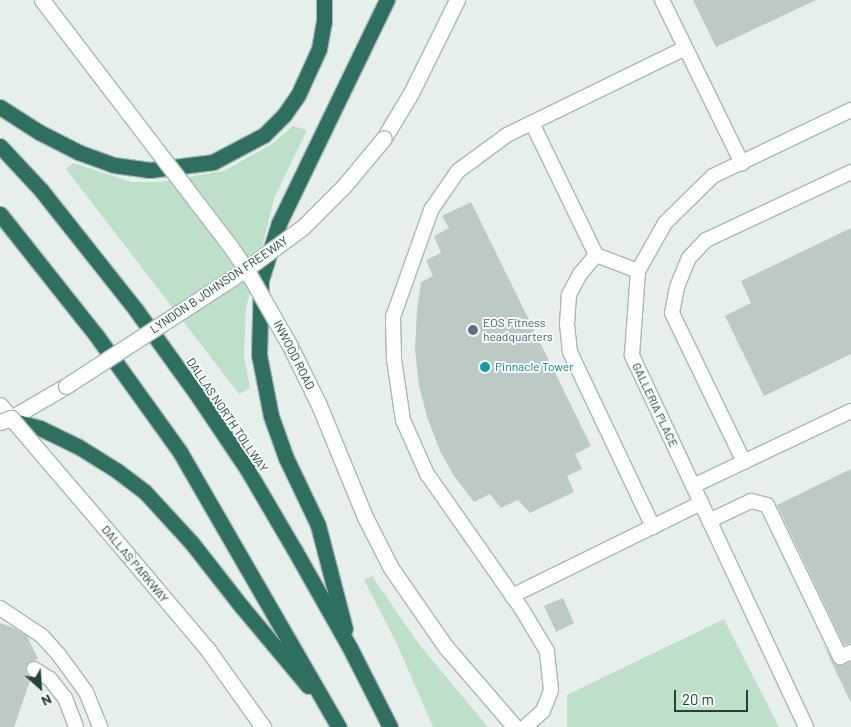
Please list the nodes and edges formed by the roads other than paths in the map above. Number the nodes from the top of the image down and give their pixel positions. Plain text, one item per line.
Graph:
1 (42, 0) edge
2 (324, 0) edge
3 (387, 0) edge
4 (457, 0) edge
5 (662, 0) edge
6 (685, 48) junction
7 (0, 107) edge
8 (851, 110) edge
9 (532, 123) junction
10 (0, 146) edge
11 (742, 163) junction
12 (851, 172) edge
13 (0, 214) edge
14 (596, 255) junction
15 (246, 269) junction
16 (638, 271) junction
17 (0, 405) edge
18 (851, 411) edge
19 (4, 419) edge
20 (744, 462) junction
21 (693, 486) junction
22 (701, 504) junction
23 (710, 521) junction
24 (653, 527) junction
25 (512, 596) junction
26 (0, 608) edge
27 (350, 648) junction
28 (851, 652) edge
29 (34, 669) dead end
30 (337, 723) edge
31 (76, 727) edge
32 (100, 727) edge
33 (263, 727) edge
34 (390, 727) edge
35 (515, 727) edge
36 (525, 727) edge
37 (806, 727) edge

1 - 15 main road, INWOOD ROAD, bridge
2 - 7 highway
3 - 27 highway
4 - 15 main road, LYNDON B JOHNSON FREEWAY, bridge
5 - 6 lane
6 - 9 lane
6 - 11 lane
8 - 11 lane, GALLERIA PLACE
9 - 14 lane
9 - 25 lane
10 - 27 highway, DALLAS NORTH TOLLWAY
11 - 16 lane, GALLERIA PLACE
12 - 20 lane
13 - 30 highway
14 - 16 lane
14 - 24 lane
15 - 19 main road, LYNDON B JOHNSON FREEWAY, bridge
15 - 35 main road, INWOOD ROAD, bridge
16 - 21 lane, GALLERIA PLACE
17 - 19 main road, DALLAS PARKWAY
18 - 20 lane
19 - 30 highway
19 - 33 main road, DALLAS PARKWAY, bridge
20 - 21 lane
21 - 22 lane, GALLERIA PLACE
22 - 23 lane, GALLERIA PLACE
22 - 24 lane
23 - 28 lane
23 - 37 lane, GALLERIA PLACE
24 - 25 lane
25 - 36 lane
26 - 32 lane
27 - 34 highway, DALLAS NORTH TOLLWAY
29 - 31 lane

